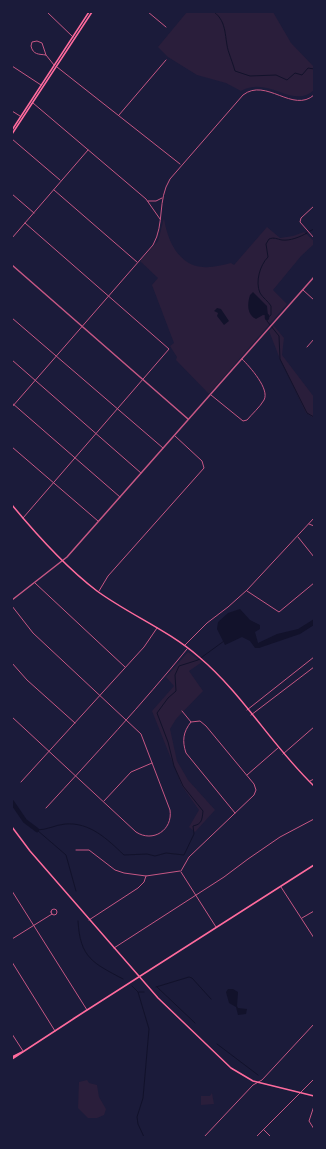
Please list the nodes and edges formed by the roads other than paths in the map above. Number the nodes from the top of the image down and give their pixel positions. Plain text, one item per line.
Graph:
1 (47, 12) edge
2 (91, 12) edge
3 (148, 12) edge
4 (166, 27) dead end
5 (74, 38) junction
6 (46, 55) junction
7 (166, 60) dead end
8 (12, 66) edge
9 (55, 66) junction
10 (42, 86) junction
11 (314, 95) edge
12 (32, 102) junction
13 (12, 111) edge
14 (119, 116) junction
15 (22, 117) junction
16 (12, 130) edge
17 (12, 134) edge
18 (12, 139) edge
19 (88, 150) junction
20 (181, 164) junction
21 (61, 181) junction
22 (54, 190) junction
23 (12, 194) edge
24 (162, 198) junction
25 (146, 199) junction
26 (314, 206) edge
27 (34, 213) junction
28 (160, 220) junction
29 (25, 224) junction
30 (12, 238) edge
31 (314, 238) edge
32 (138, 262) junction
33 (12, 265) edge
34 (314, 277) edge
35 (303, 290) junction
36 (108, 296) junction
37 (314, 300) edge
38 (12, 318) edge
39 (82, 327) junction
40 (314, 339) edge
41 (307, 347) dead end
42 (56, 356) junction
43 (242, 359) junction
44 (12, 360) edge
45 (35, 380) junction
46 (143, 380) junction
47 (211, 394) junction
48 (12, 404) edge
49 (14, 405) junction
50 (12, 407) edge
51 (118, 409) junction
52 (189, 420) junction
53 (96, 434) junction
54 (174, 436) junction
55 (12, 447) edge
56 (163, 449) junction
57 (75, 458) junction
58 (141, 473) junction
59 (54, 483) junction
60 (120, 497) junction
61 (12, 505) edge
62 (23, 518) junction
63 (314, 518) edge
64 (98, 521) junction
65 (308, 524) junction
66 (314, 526) edge
67 (298, 537) junction
68 (314, 557) edge
69 (64, 560) junction
70 (35, 583) junction
71 (314, 583) edge
72 (247, 590) junction
73 (98, 592) junction
74 (12, 600) edge
75 (12, 606) edge
76 (157, 628) junction
77 (185, 645) junction
78 (188, 648) junction
79 (314, 657) edge
80 (12, 663) edge
81 (125, 667) junction
82 (314, 667) edge
83 (100, 695) junction
84 (247, 710) junction
85 (182, 711) dead end
86 (251, 715) junction
87 (12, 717) edge
88 (127, 721) junction
89 (191, 722) junction
90 (76, 724) junction
91 (314, 727) edge
92 (278, 748) junction
93 (50, 752) junction
94 (283, 754) junction
95 (153, 763) junction
96 (247, 775) junction
97 (76, 776) junction
98 (314, 779) edge
99 (22, 782) dead end
100 (310, 782) junction
101 (314, 786) edge
102 (103, 802) junction
103 (46, 808) dead end
104 (235, 813) junction
105 (314, 819) edge
106 (12, 827) edge
107 (76, 850) dead end
108 (314, 865) edge
109 (181, 871) junction
110 (146, 876) junction
111 (281, 887) junction
112 (12, 891) edge
113 (196, 895) junction
114 (314, 911) edge
115 (52, 914) dead end
116 (302, 919) junction
117 (89, 920) junction
118 (34, 926) junction
119 (216, 928) junction
120 (314, 938) edge
121 (12, 939) edge
122 (114, 948) junction
123 (12, 962) edge
124 (139, 977) junction
125 (86, 1010) junction
126 (314, 1024) edge
127 (54, 1031) junction
128 (12, 1034) edge
129 (22, 1052) junction
130 (12, 1058) edge
131 (314, 1079) edge
132 (258, 1082) junction
133 (300, 1093) junction
134 (314, 1096) edge
135 (314, 1106) edge
136 (263, 1129) junction
137 (314, 1129) edge
138 (204, 1137) edge
139 (256, 1137) edge
140 (271, 1137) edge

1 - 5 street
2 - 5 main road
3 - 4 street
5 - 9 main road
6 - 6 street
6 - 9 street
7 - 14 street
8 - 10 street
9 - 10 main road
9 - 14 street
10 - 12 main road
11 - 20 street
12 - 15 main road
12 - 19 street
13 - 15 street
14 - 20 street
15 - 16 main road
15 - 17 main road
18 - 21 street
19 - 21 street
19 - 25 street
20 - 24 street
21 - 22 street
22 - 27 street
22 - 32 street
23 - 27 street
24 - 25 street
24 - 28 street
25 - 28 street
26 - 31 street
27 - 29 street
28 - 32 street
29 - 30 street
29 - 36 street
32 - 36 street
33 - 39 street
34 - 35 street
35 - 37 street
35 - 43 street
36 - 39 street
36 - 46 street
38 - 42 street
39 - 42 street
39 - 46 street
40 - 41 street
42 - 45 street
42 - 51 street
43 - 47 street
43 - 47 street
44 - 45 street
45 - 49 street
45 - 53 street
46 - 51 street
46 - 52 street
47 - 52 street
48 - 49 street
49 - 50 street
49 - 57 street
51 - 53 street
51 - 56 street
52 - 54 street
53 - 57 street
53 - 58 street
54 - 56 street
54 - 73 street
55 - 59 street
56 - 58 street
57 - 59 street
57 - 60 street
58 - 60 street
59 - 62 street
59 - 64 street
60 - 64 street
61 - 62 main road
62 - 69 main road
63 - 65 street
64 - 69 street
65 - 66 street
65 - 67 street
67 - 68 street
67 - 72 street
69 - 70 street
69 - 73 main road
70 - 74 street
70 - 81 street
71 - 72 street
72 - 77 street
73 - 76 main road
75 - 83 street
76 - 77 main road
76 - 81 street
77 - 78 main road
78 - 84 main road
78 - 88 street
79 - 84 street
80 - 90 street
81 - 83 street
82 - 86 street
83 - 88 street
83 - 90 street
84 - 86 main road
85 - 89 street
86 - 92 main road
87 - 93 street
88 - 95 street
88 - 97 street
89 - 96 street
89 - 104 street
90 - 93 street
91 - 94 street
92 - 94 main road
92 - 96 street
93 - 97 street
93 - 99 street
94 - 100 main road
95 - 102 street
95 - 102 street
96 - 104 street
97 - 102 street
97 - 103 street
98 - 100 street
100 - 101 main road
104 - 109 street
105 - 113 street
106 - 117 main road
107 - 110 street
108 - 111 main road
109 - 110 street
109 - 113 street
110 - 117 street
111 - 116 street
111 - 119 main road
112 - 118 street
113 - 119 street
113 - 122 street
114 - 116 street
115 - 118 street
116 - 120 street
117 - 122 main road
118 - 121 street
118 - 125 street
119 - 124 main road
122 - 124 main road
123 - 127 street
124 - 125 main road
124 - 132 main road
125 - 127 main road
126 - 132 street
127 - 129 main road
128 - 129 street
129 - 130 main road
131 - 133 street
132 - 133 main road
132 - 138 street
133 - 134 main road
133 - 136 street
135 - 137 street
136 - 139 street
136 - 140 street

